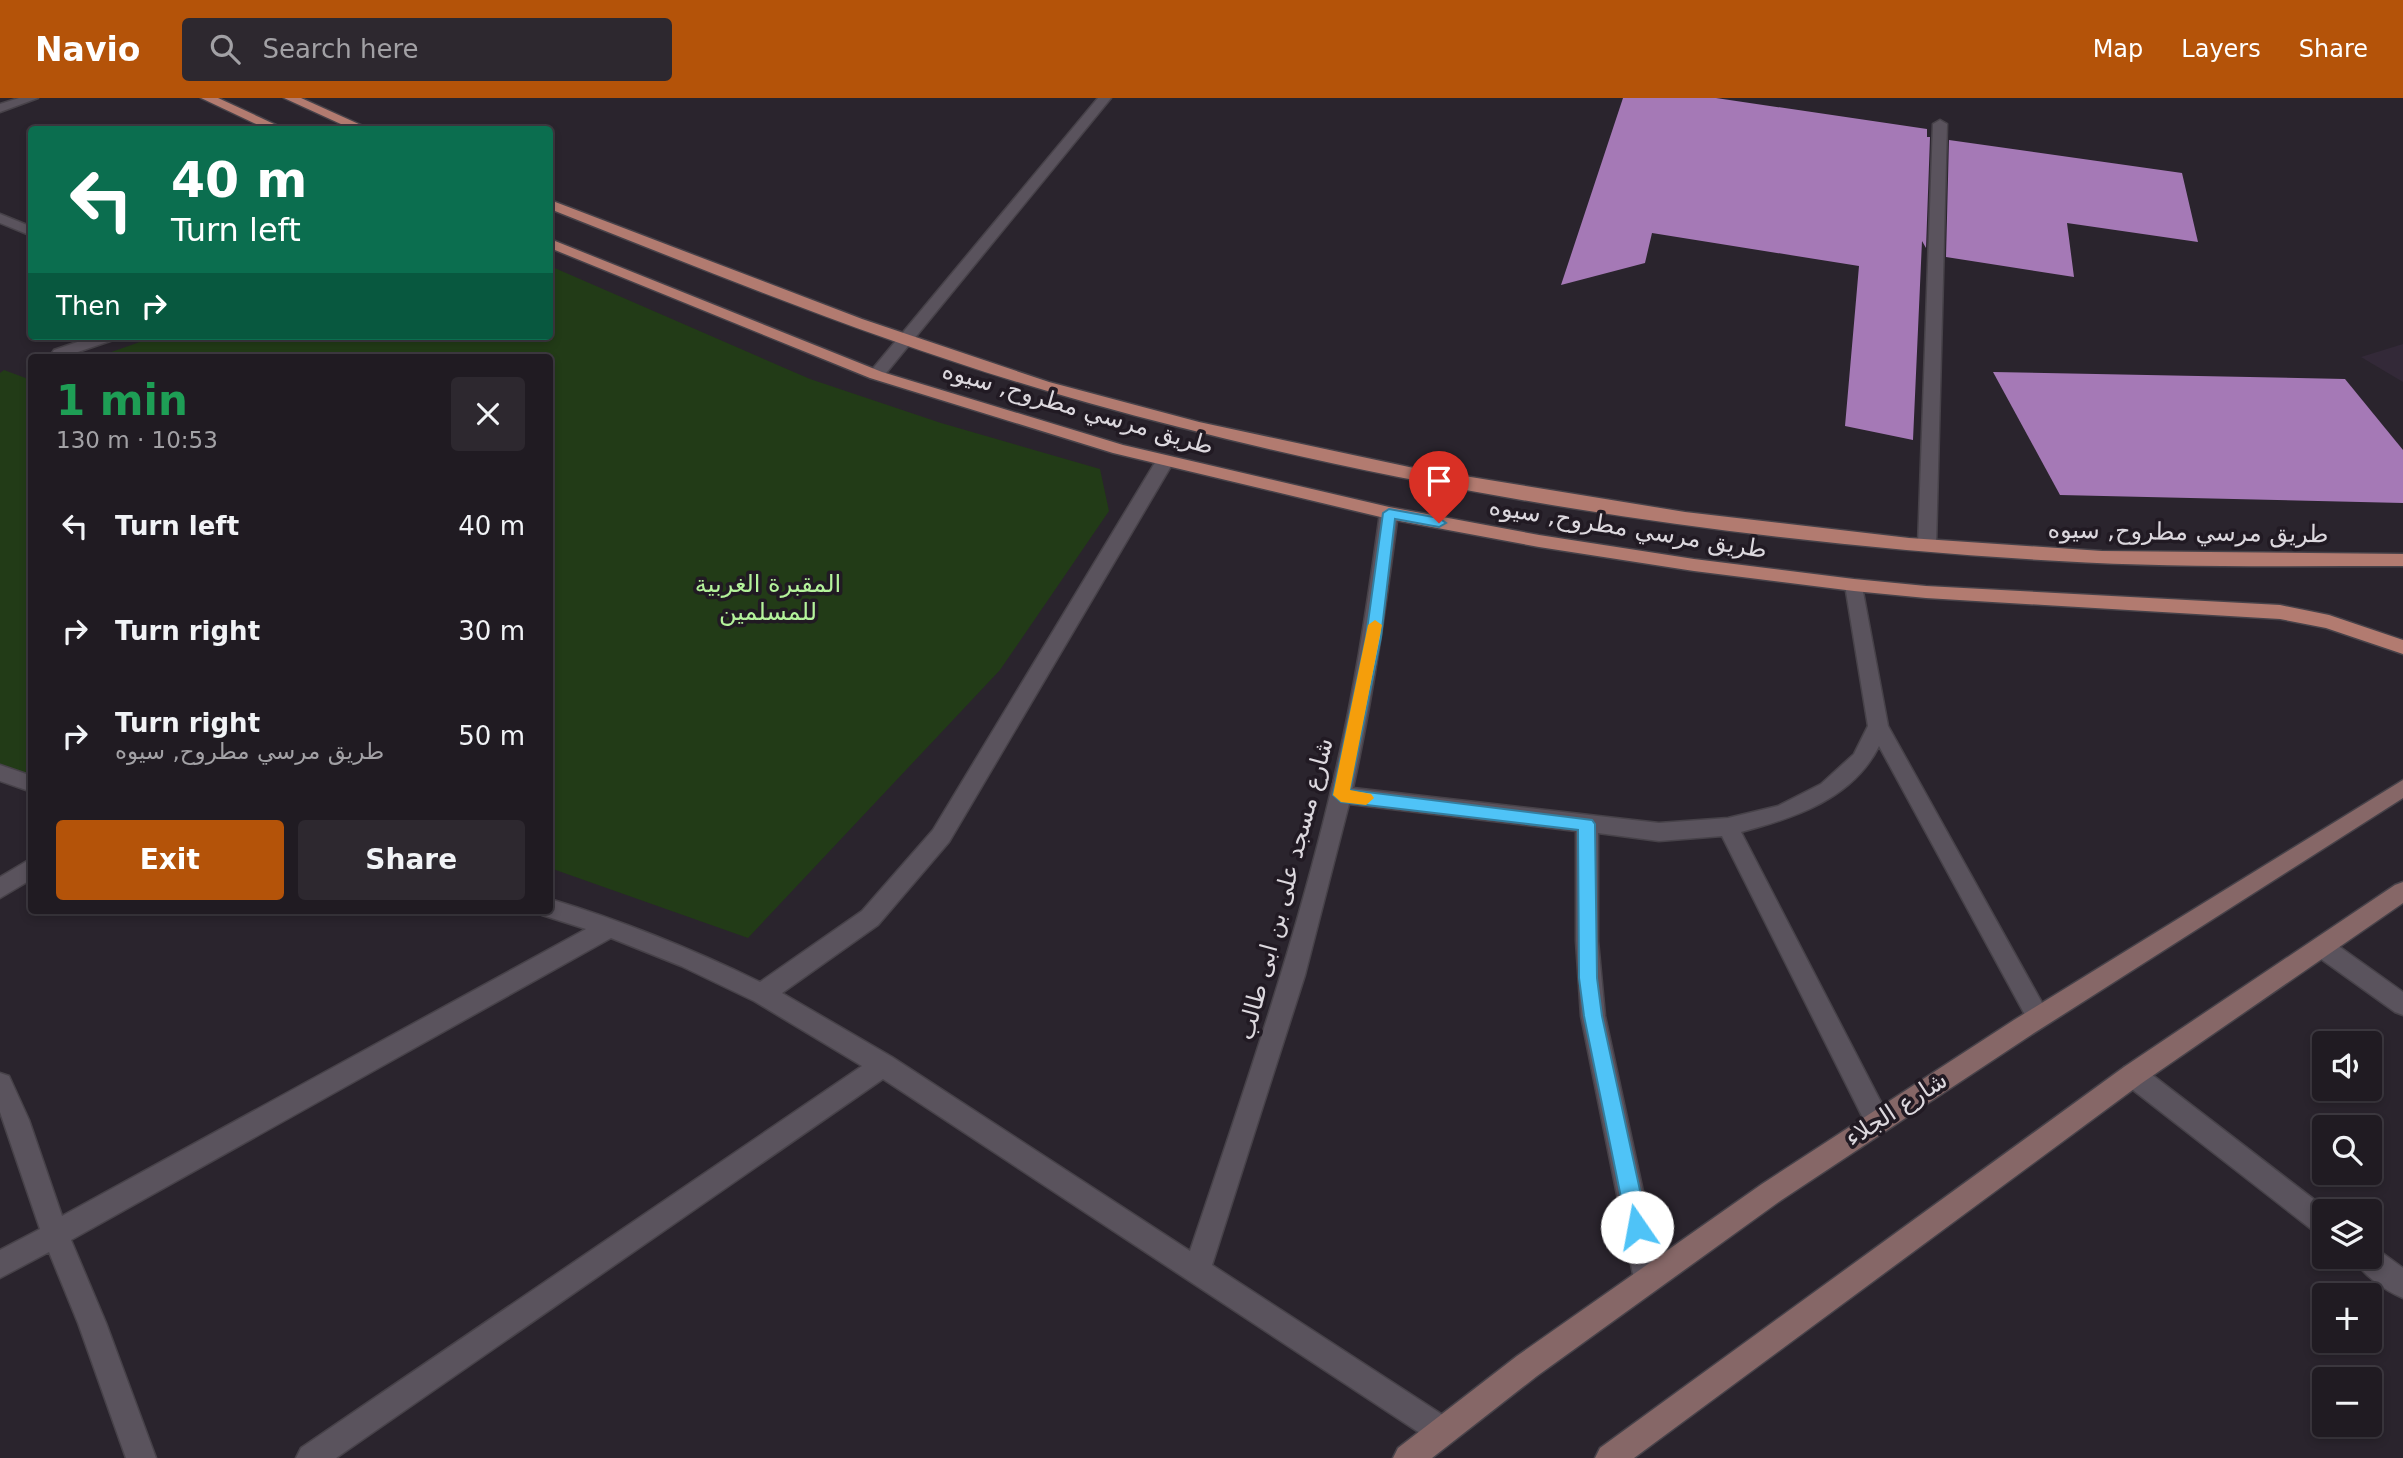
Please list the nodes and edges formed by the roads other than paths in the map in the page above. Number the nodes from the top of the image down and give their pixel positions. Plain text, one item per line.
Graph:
1 (32, 98) edge
2 (207, 98) edge
3 (290, 98) edge
4 (1104, 98) edge
5 (0, 108) edge
6 (1940, 124) dead end
7 (272, 126) edge
8 (356, 126) edge
9 (553, 205) edge
10 (0, 218) edge
11 (28, 230) edge
12 (553, 244) edge
13 (98, 340) edge
14 (906, 341) junction
15 (60, 353) dead end
16 (876, 374) junction
17 (1165, 461) junction
18 (1389, 513) junction
19 (1927, 545) junction
20 (2403, 560) edge
21 (1854, 585) junction
22 (2403, 647) edge
23 (1878, 726) junction
24 (0, 774) edge
25 (28, 783) edge
26 (2403, 788) edge
27 (1341, 795) junction
28 (1587, 824) junction
29 (1728, 828) junction
30 (28, 870) edge
31 (0, 889) edge
32 (2403, 891) edge
33 (553, 909) edge
34 (610, 927) junction
35 (2322, 947) junction
36 (762, 994) junction
37 (2403, 1006) edge
38 (2038, 1017) junction
39 (883, 1065) junction
40 (2133, 1074) junction
41 (0, 1084) edge
42 (1877, 1120) junction
43 (2312, 1214) edge
44 (55, 1234) junction
45 (0, 1265) edge
46 (2382, 1268) edge
47 (1197, 1270) junction
48 (1648, 1279) junction
49 (2403, 1285) edge
50 (1442, 1431) junction
51 (141, 1458) edge
52 (311, 1458) edge
53 (1408, 1458) edge
54 (1610, 1458) edge

1 - 5 street
2 - 7 main road
3 - 8 main road
4 - 14 street
6 - 19 street
9 - 14 main road, طريق مرسي مطروح, سيوه
10 - 11 street
12 - 16 main road, طريق مرسي مطروح, سيوه
13 - 15 street
14 - 16 street
14 - 19 main road, طريق مرسي مطروح, سيوه
16 - 17 main road, طريق مرسي مطروح, سيوه
17 - 18 main road, طريق مرسي مطروح, سيوه
17 - 36 street
18 - 21 main road, طريق مرسي مطروح, سيوه
18 - 27 street, شارع مسجد على بن ابى طالب
19 - 20 main road, طريق مرسي مطروح, سيوه
21 - 22 main road, طريق مرسي مطروح, سيوه
21 - 23 street
23 - 29 street
23 - 38 street
24 - 25 street
26 - 38 street, شارع الجلاء
27 - 28 street
27 - 47 street, شارع مسجد على بن ابى طالب
28 - 29 street
28 - 48 street
29 - 42 street
30 - 31 street
32 - 35 street
33 - 34 street
34 - 36 street
34 - 44 street
35 - 37 street
35 - 40 street
36 - 39 street
38 - 42 street, شارع الجلاء
39 - 47 street
39 - 52 street
40 - 43 street
40 - 54 street
41 - 44 street
42 - 48 street, شارع الجلاء
44 - 45 street
44 - 51 street
46 - 49 street
47 - 50 street
48 - 50 street, شارع الجلاء
50 - 53 street, شارع الجلاء

